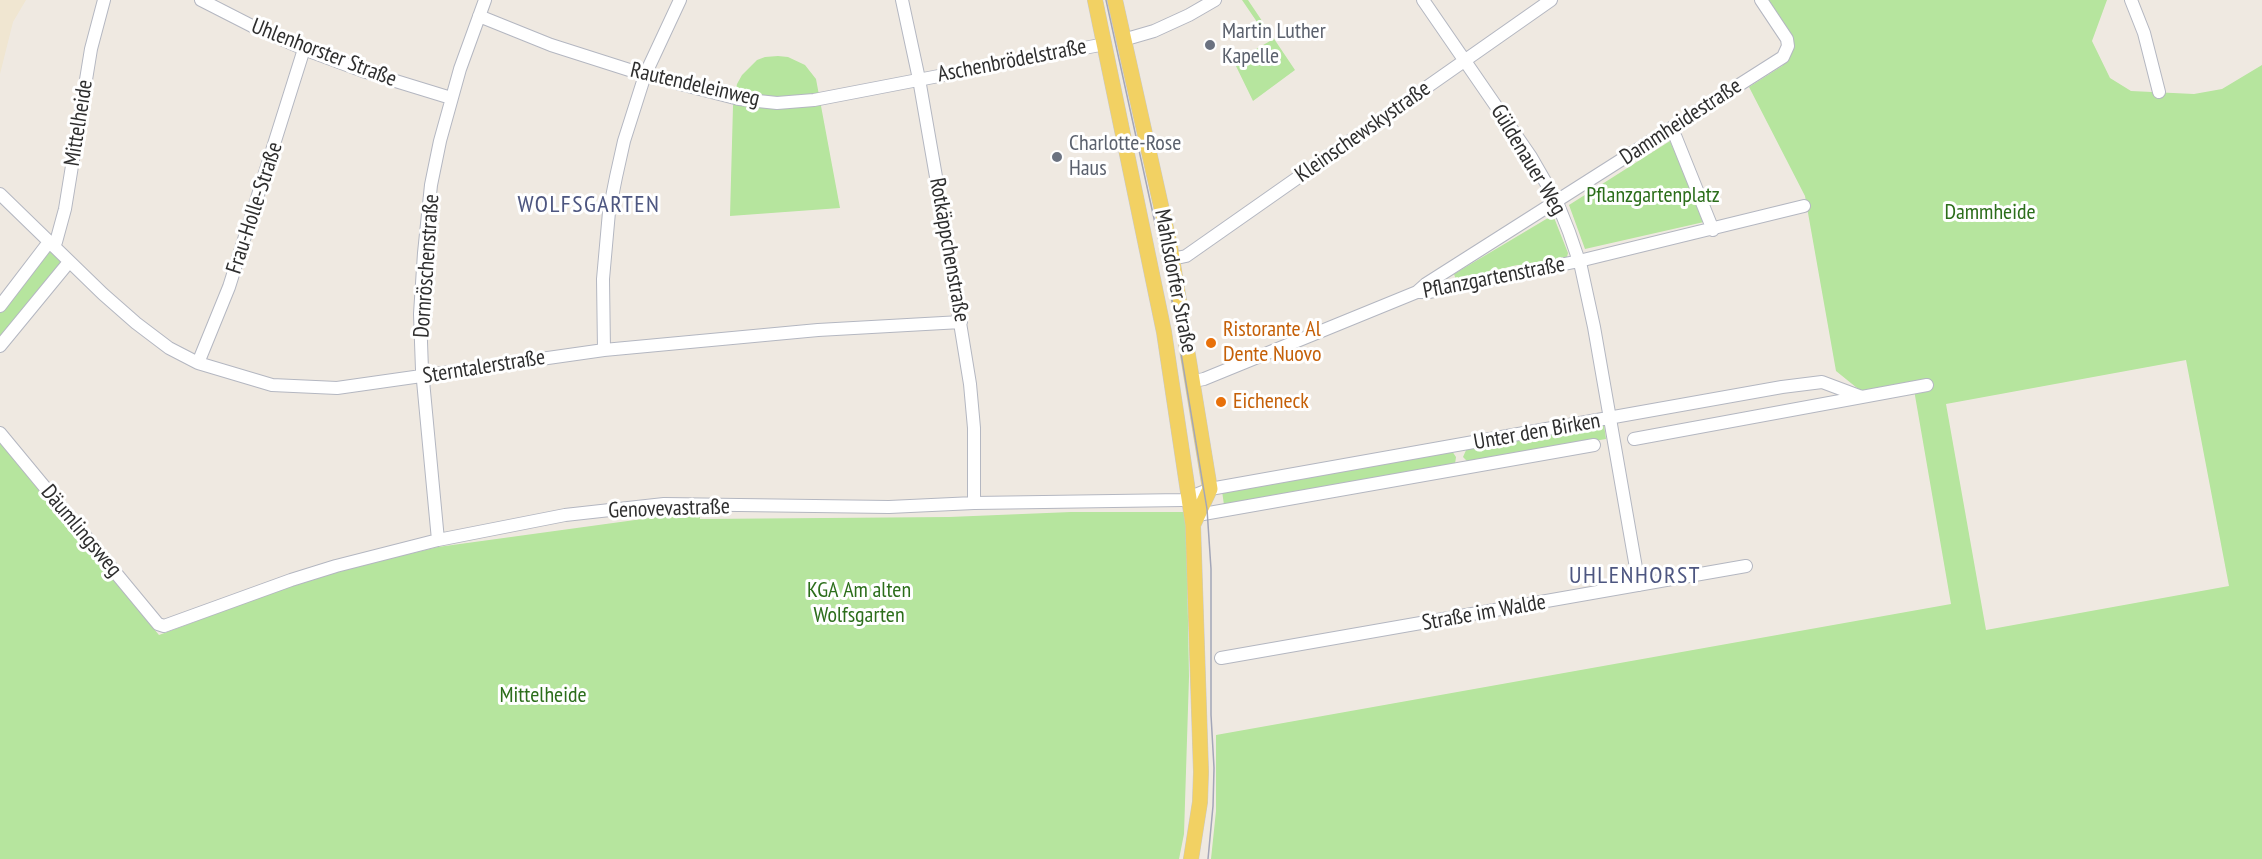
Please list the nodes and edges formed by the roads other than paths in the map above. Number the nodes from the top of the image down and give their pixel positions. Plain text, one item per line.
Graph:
1 (104, 0) edge
2 (201, 0) edge
3 (485, 0) edge
4 (680, 0) edge
5 (902, 0) edge
6 (1095, 0) edge
7 (1115, 0) edge
8 (1215, 0) edge
9 (1423, 0) edge
10 (1551, 0) edge
11 (1761, 0) edge
12 (2131, 0) edge
13 (479, 16) junction
14 (1124, 40) junction
15 (1105, 44) junction
16 (304, 49) junction
17 (1465, 60) junction
18 (645, 75) junction
19 (919, 79) junction
20 (2159, 92) dead end
21 (451, 98) junction
22 (1671, 129) junction
23 (0, 194) edge
24 (1557, 202) junction
25 (1804, 206) dead end
26 (1713, 230) junction
27 (51, 244) junction
28 (1173, 259) junction
29 (1579, 261) junction
30 (69, 262) junction
31 (1417, 292) junction
32 (0, 306) edge
33 (961, 322) junction
34 (0, 346) edge
35 (604, 350) junction
36 (198, 363) junction
37 (423, 376) junction
38 (1194, 381) junction
39 (1927, 385) dead end
40 (1862, 397) junction
41 (1610, 419) junction
42 (0, 433) edge
43 (1634, 439) dead end
44 (1594, 445) dead end
45 (1210, 489) junction
46 (1190, 497) junction
47 (975, 503) junction
48 (1194, 519) junction
49 (438, 540) junction
50 (1746, 566) dead end
51 (1639, 585) junction
52 (164, 626) joint
53 (1221, 658) dead end
54 (1191, 859) edge

1 - 27 street, Mittelheide
2 - 16 street, Uhlenhorster Straße
3 - 13 street, Dornröschenstraße
4 - 18 street
5 - 19 street, Rotkäppchenstraße
6 - 15 main road, Mahlsdorfer Straße
7 - 14 main road, Mahlsdorfer Straße
8 - 14 street
9 - 17 street, Güldenauer Weg
10 - 17 street, Kleinschewskystraße
11 - 22 street, Dammheidestraße
12 - 20 street
13 - 18 street, Rautendeleinweg
13 - 21 street, Dornröschenstraße
14 - 15 main road
14 - 28 main road, Mahlsdorfer Straße
15 - 19 street, Aschenbrödelstraße
15 - 46 main road, Mahlsdorfer Straße
16 - 21 street, Uhlenhorster Straße
16 - 36 street, Frau-Holle-Straße
17 - 24 street, Güldenauer Weg
17 - 28 street, Kleinschewskystraße
18 - 19 street, Rautendeleinweg
18 - 35 street
19 - 33 street, Rotkäppchenstraße
21 - 37 street, Dornröschenstraße
22 - 24 street, Dammheidestraße
22 - 26 street
23 - 27 street, Sterntalerstraße
24 - 29 street, Güldenauer Weg
24 - 31 street, Dammheidestraße
25 - 26 street, Pflanzgartenstraße
26 - 29 street, Pflanzgartenstraße
27 - 30 street, Sterntalerstraße
27 - 32 street, Mittelheide
28 - 38 main road, Mahlsdorfer Straße
29 - 31 street, Pflanzgartenstraße
29 - 41 street, Güldenauer Weg
30 - 34 street
30 - 36 street, Sterntalerstraße
31 - 38 street, Pflanzgartenstraße
33 - 35 street, Sterntalerstraße
33 - 47 street, Rotkäppchenstraße
35 - 37 street, Sterntalerstraße
36 - 37 street, Sterntalerstraße
37 - 49 street, Dornröschenstraße
38 - 45 main road, Mahlsdorfer Straße
39 - 40 street, Unter den Birken
40 - 41 street, Unter den Birken
40 - 43 street, Unter den Birken
41 - 45 street, Unter den Birken
41 - 51 street, Güldenauer Weg
42 - 52 street, Däumlingsweg
44 - 48 street, Unter den Birken
45 - 46 street, Unter den Birken
45 - 48 main road, Mahlsdorfer Straße
46 - 47 street, Genovevastraße
46 - 48 main road, Mahlsdorfer Straße
47 - 49 street, Genovevastraße
48 - 54 main road, Mahlsdorfer Straße
49 - 52 street, Genovevastraße
50 - 51 street, Straße im Walde
51 - 53 street, Straße im Walde

